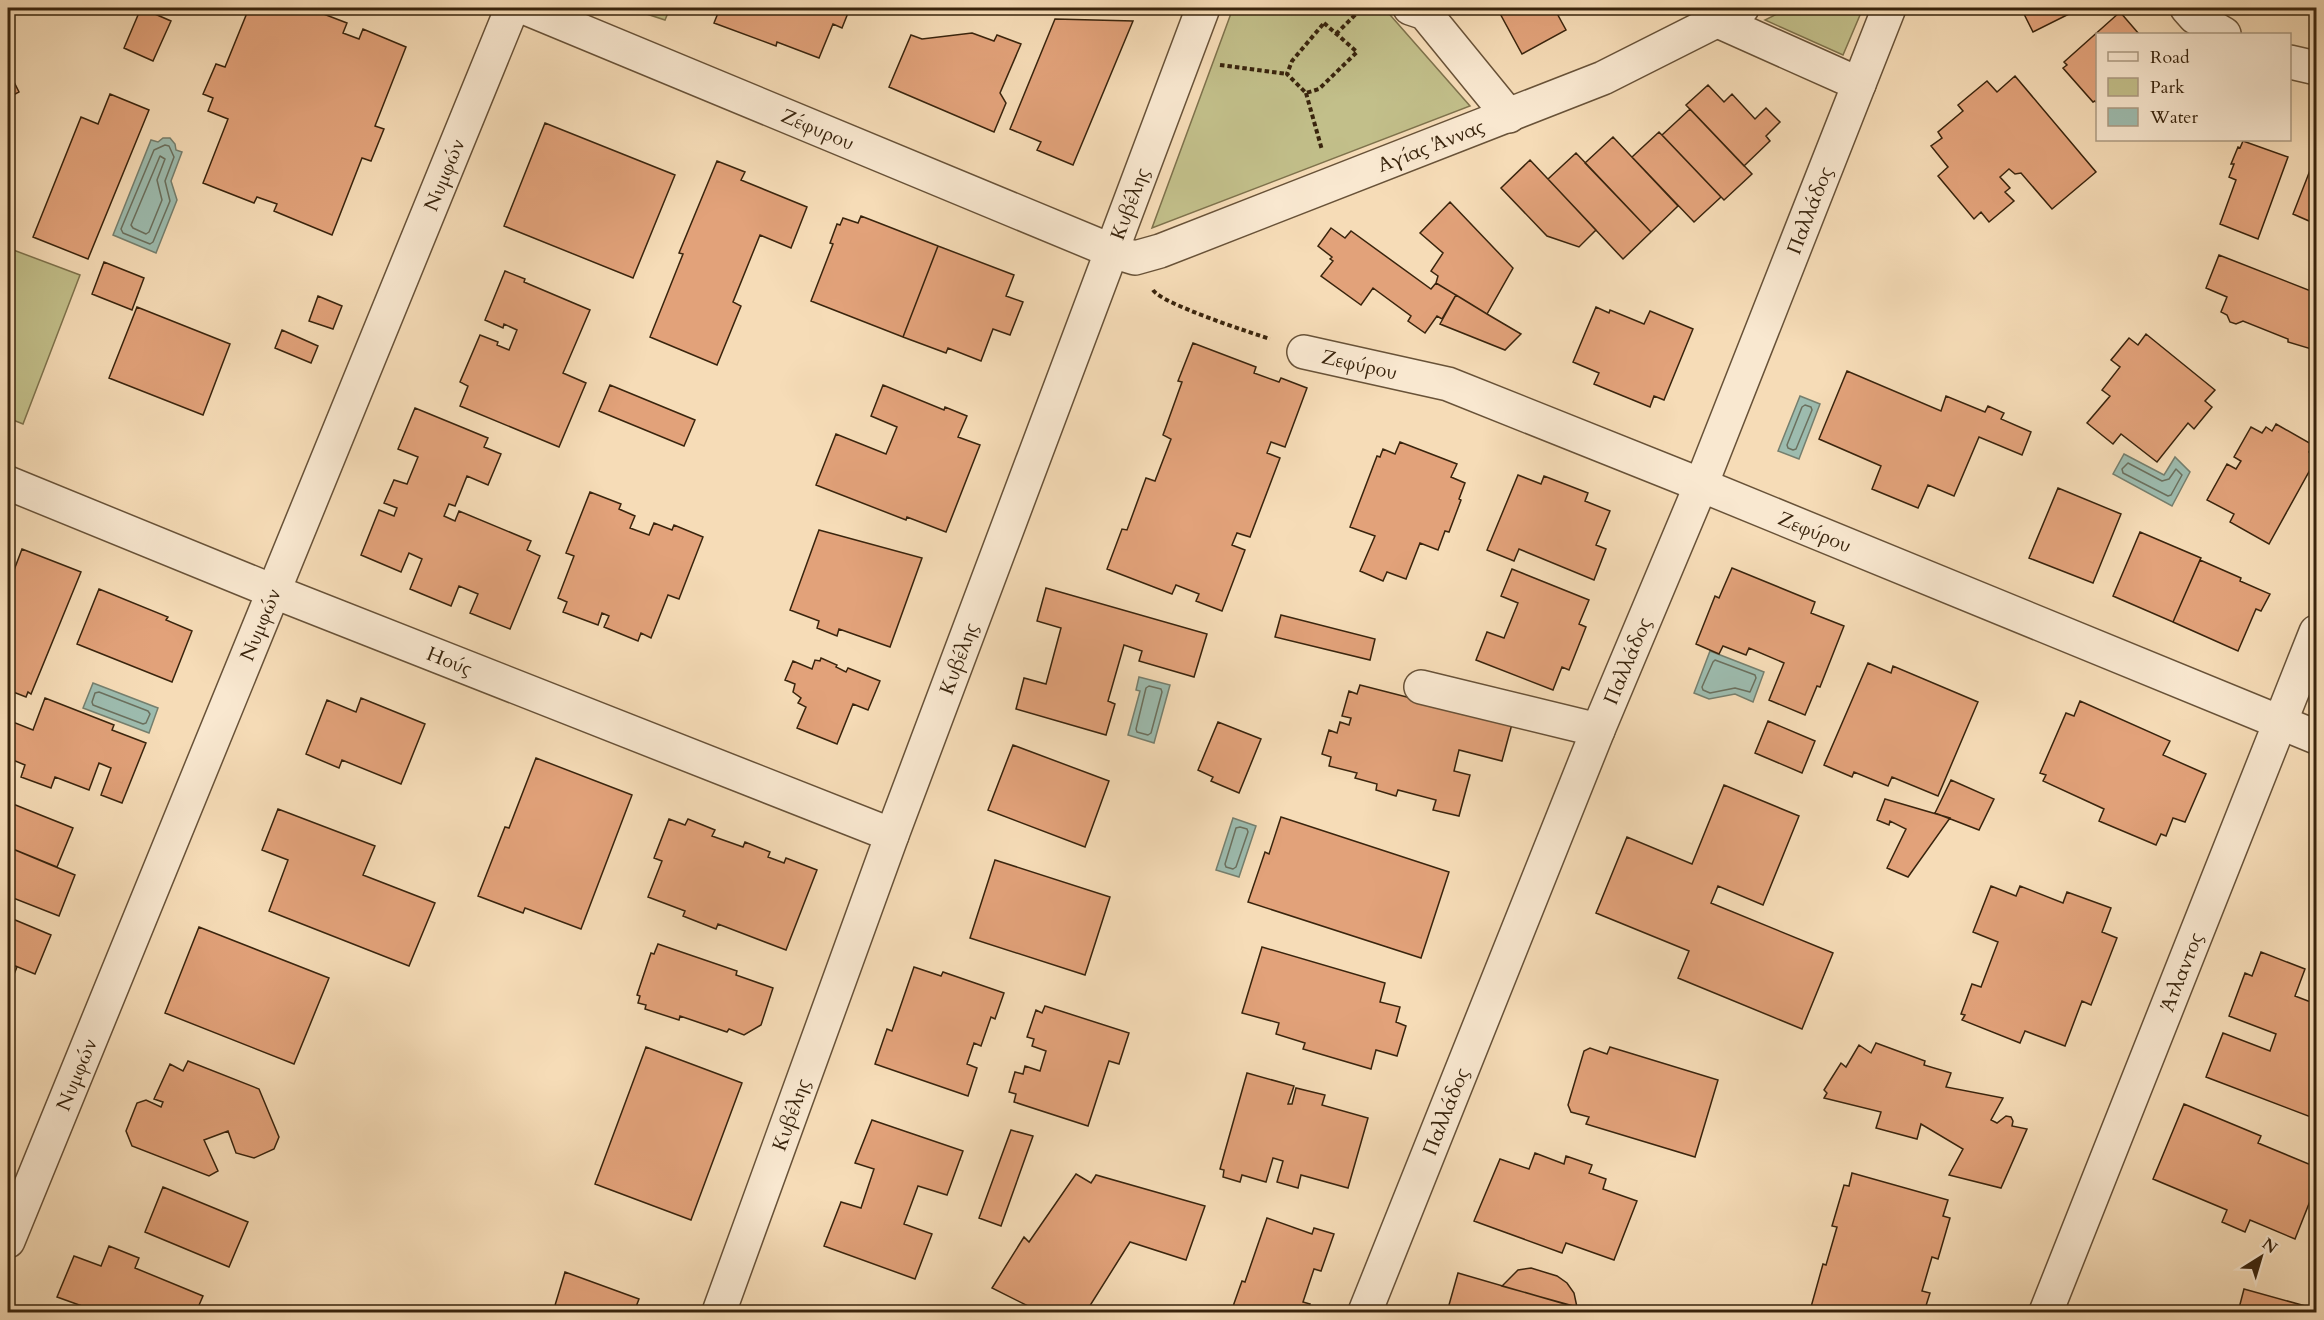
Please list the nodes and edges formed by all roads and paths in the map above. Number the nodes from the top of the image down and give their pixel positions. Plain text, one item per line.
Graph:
1 (512, 8) edge
2 (526, 8) edge
3 (1203, 8) edge
4 (1362, 8) edge
5 (1410, 8) edge
6 (1889, 8) edge
7 (2187, 8) edge
8 (1730, 14) edge
9 (2222, 33) edge
10 (1336, 34) junction
11 (1184, 60) junction
12 (2291, 62) edge
13 (2316, 68) edge
14 (1287, 74) junction
15 (1859, 84) junction
16 (1306, 93) junction
17 (1509, 116) junction
18 (1332, 184) junction
19 (1124, 254) junction
20 (1304, 352) joint
21 (8, 483) edge
22 (1701, 484) junction
23 (275, 592) junction
24 (2316, 632) edge
25 (1421, 687) dead end
26 (2282, 723) junction
27 (1598, 730) junction
28 (2316, 737) edge
29 (892, 835) junction
30 (8, 1241) edge
31 (719, 1312) edge
32 (1365, 1312) edge
33 (2046, 1312) edge

1 - 23 street, Νυμφών
2 - 19 street, Ζέφυρου
3 - 11 street, Κυβέλης
4 - 10 path
5 - 17 street
6 - 15 street, Παλλάδος
7 - 9 street
8 - 15 street
8 - 17 street, Αγίας Άννας
10 - 14 path
10 - 16 path
11 - 14 path
11 - 19 street, Κυβέλης
12 - 13 street
14 - 16 path
15 - 22 street, Παλλάδος
16 - 18 path
17 - 18 street, Αγίας Άννας
18 - 19 street, Αγίας Άννας
19 - 20 path
19 - 29 street, Κυβέλης
20 - 22 street, Ζεφύρου
21 - 23 street, Ηούς
22 - 26 street, Ζεφύρου
22 - 27 street, Παλλάδος
23 - 29 street, Ηούς
23 - 30 street, Νυμφών
24 - 26 street, Άτλαντος
25 - 27 street
26 - 28 street, Ζεφύρου
26 - 33 street, Άτλαντος
27 - 32 street, Παλλάδος
29 - 31 street, Κυβέλης

